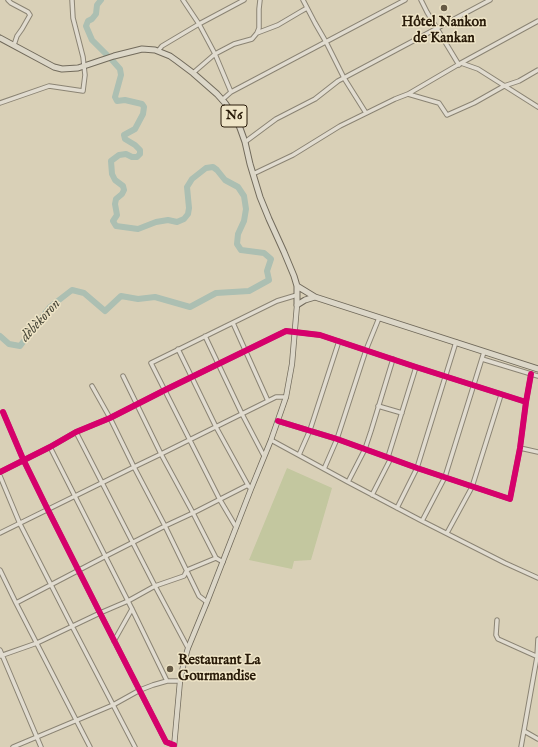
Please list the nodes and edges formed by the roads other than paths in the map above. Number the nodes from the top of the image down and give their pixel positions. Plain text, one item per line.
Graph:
1 (8, 0) edge
2 (72, 0) edge
3 (183, 0) edge
4 (244, 0) edge
5 (260, 0) edge
6 (303, 0) edge
7 (405, 0) edge
8 (421, 0) edge
9 (490, 0) edge
10 (307, 8) junction
11 (538, 21) edge
12 (199, 24) junction
13 (437, 29) junction
14 (258, 33) junction
15 (0, 38) edge
16 (326, 42) junction
17 (14, 46) junction
18 (158, 51) junction
19 (215, 54) junction
20 (460, 64) junction
21 (84, 66) junction
22 (538, 70) edge
23 (193, 72) junction
24 (344, 78) junction
25 (504, 86) junction
26 (231, 92) junction
27 (408, 94) junction
28 (222, 100) junction
29 (0, 103) edge
30 (538, 107) edge
31 (366, 113) junction
32 (245, 142) junction
33 (253, 174) junction
34 (297, 286) junction
35 (297, 295) junction
36 (315, 297) junction
37 (297, 305) junction
38 (379, 318) junction
39 (233, 322) junction
40 (295, 332) junction
41 (205, 336) junction
42 (339, 341) junction
43 (456, 342) junction
44 (178, 349) junction
45 (366, 350) junction
46 (245, 351) junction
47 (484, 352) junction
48 (393, 359) junction
49 (482, 359) junction
50 (218, 364) junction
51 (416, 367) junction
52 (538, 369) edge
53 (531, 374) junction
54 (123, 376) dead end
55 (445, 376) junction
56 (538, 376) edge
57 (191, 377) junction
58 (473, 385) junction
59 (92, 386) dead end
60 (165, 390) junction
61 (501, 395) junction
62 (286, 397) junction
63 (268, 401) junction
64 (526, 402) junction
65 (137, 405) junction
66 (378, 406) junction
67 (3, 412) dead end
68 (402, 413) junction
69 (242, 414) junction
70 (110, 418) junction
71 (278, 421) junction
72 (216, 427) junction
73 (310, 430) junction
74 (76, 432) junction
75 (337, 439) junction
76 (190, 440) junction
77 (271, 440) junction
78 (50, 447) junction
79 (520, 448) junction
80 (365, 449) junction
81 (538, 452) edge
82 (161, 454) junction
83 (299, 455) junction
84 (264, 456) junction
85 (389, 458) junction
86 (23, 459) junction
87 (134, 467) junction
88 (417, 468) junction
89 (324, 469) junction
90 (0, 472) edge
91 (0, 476) edge
92 (445, 477) junction
93 (348, 482) junction
94 (102, 483) junction
95 (250, 487) junction
96 (472, 487) junction
97 (372, 495) junction
98 (76, 496) junction
99 (220, 500) junction
100 (396, 508) junction
101 (48, 510) junction
102 (193, 513) junction
103 (422, 521) junction
104 (20, 524) junction
105 (166, 526) junction
106 (236, 526) junction
107 (0, 533) edge
108 (447, 533) junction
109 (133, 542) junction
110 (106, 556) junction
111 (216, 558) junction
112 (222, 562) junction
113 (0, 570) edge
114 (78, 570) junction
115 (187, 570) junction
116 (538, 578) edge
117 (51, 584) junction
118 (155, 586) junction
119 (128, 600) junction
120 (208, 602) junction
121 (16, 603) junction
122 (132, 609) junction
123 (100, 613) junction
124 (497, 620) dead end
125 (72, 626) junction
126 (538, 639) edge
127 (114, 641) junction
128 (37, 643) junction
129 (188, 648) junction
130 (0, 650) edge
131 (1, 656) edge
132 (538, 657) edge
133 (167, 681) junction
134 (180, 681) junction
135 (140, 690) junction
136 (113, 705) junction
137 (77, 721) junction
138 (524, 731) junction
139 (37, 737) junction
140 (538, 739) edge
141 (174, 746) edge
142 (13, 747) edge
143 (42, 747) edge
144 (90, 747) edge
145 (136, 747) edge
146 (522, 747) edge

1 - 17 street
2 - 21 street
3 - 12 street
4 - 12 street
5 - 14 street
6 - 10 street
7 - 16 street
8 - 13 street
9 - 13 street
10 - 14 street
10 - 16 street
11 - 20 street
12 - 18 street
12 - 19 street
13 - 20 street
13 - 24 street
14 - 19 street
15 - 17 highway, N6
16 - 24 street
16 - 26 street
17 - 21 highway, N6
18 - 21 highway, N6
18 - 23 highway, N6
19 - 23 street
19 - 26 street
20 - 25 street
20 - 27 street
21 - 29 street
22 - 25 street
23 - 28 highway, N6
24 - 31 street
24 - 32 street
25 - 27 street
25 - 30 street
26 - 28 street
27 - 31 street
28 - 32 highway, N6
31 - 33 street
32 - 33 highway, N6
33 - 34 highway, N6
34 - 35 highway, N6
34 - 36 highway
35 - 37 highway, N6
35 - 39 street
36 - 37 highway
36 - 38 highway
37 - 40 main road
38 - 43 highway
38 - 45 street
39 - 41 street
39 - 46 street
40 - 42 street
40 - 46 street
40 - 62 main road
41 - 44 street
41 - 50 street
42 - 45 street
42 - 73 street
43 - 47 highway
43 - 55 street
44 - 57 street
44 - 60 street
45 - 48 street
45 - 75 street
46 - 50 street
46 - 63 street
47 - 49 street
47 - 52 highway
48 - 51 street
48 - 66 street
49 - 53 street
49 - 58 street
50 - 57 street
50 - 69 street
51 - 55 street
51 - 68 street
53 - 56 street
53 - 64 street
54 - 65 street
55 - 58 street
55 - 88 street
57 - 60 street
57 - 72 street
58 - 61 street
58 - 92 street
59 - 70 street
60 - 65 street
60 - 76 street
61 - 64 street
61 - 96 street
62 - 63 street
62 - 71 main road
63 - 69 street
64 - 79 street
65 - 70 street
65 - 82 street
66 - 68 street
66 - 80 street
67 - 86 street
68 - 85 street
69 - 72 street
69 - 84 street
70 - 74 street
70 - 87 street
71 - 73 street
71 - 77 main road
72 - 76 street
72 - 95 street
73 - 75 street
73 - 83 street
74 - 78 street
74 - 94 street
75 - 80 street
75 - 89 street
76 - 82 street
76 - 99 street
77 - 83 street
77 - 84 main road
78 - 86 street
78 - 98 street
79 - 81 street
79 - 96 street
80 - 85 street
80 - 93 street
82 - 87 street
82 - 102 street
83 - 89 street
84 - 95 main road
85 - 88 street
85 - 97 street
86 - 90 street
86 - 101 street
87 - 94 street
87 - 105 street
88 - 92 street
88 - 100 street
89 - 93 street
91 - 104 street
92 - 96 street
92 - 103 street
93 - 97 street
94 - 98 street
94 - 109 street
95 - 99 street
95 - 106 main road
96 - 108 street
97 - 100 street
98 - 101 street
98 - 110 street
99 - 102 street
99 - 106 street
100 - 103 street
101 - 104 street
101 - 114 street
102 - 105 street
102 - 111 street
103 - 108 street
104 - 107 street
104 - 117 street
105 - 109 street
105 - 115 street
106 - 112 main road
108 - 116 street
109 - 110 street
109 - 118 street
110 - 114 street
110 - 119 street
111 - 112 street
111 - 115 street
112 - 120 main road
113 - 121 street
114 - 117 street
114 - 123 street
115 - 118 street
115 - 120 street
117 - 121 street
117 - 125 street
118 - 119 street
118 - 129 street
119 - 122 street
119 - 123 street
120 - 129 main road
121 - 128 street
122 - 127 street
122 - 133 street
123 - 125 street
123 - 127 street
124 - 132 street
125 - 128 street
125 - 136 street
126 - 132 street
127 - 135 street
128 - 131 street
128 - 137 street
129 - 134 main road
130 - 131 street
131 - 139 street
132 - 138 street
133 - 134 street
133 - 135 street
134 - 141 main road
135 - 136 street
135 - 141 street
136 - 137 street
136 - 145 street
137 - 139 street
137 - 144 street
138 - 140 street
138 - 146 street
139 - 142 street
139 - 143 street

